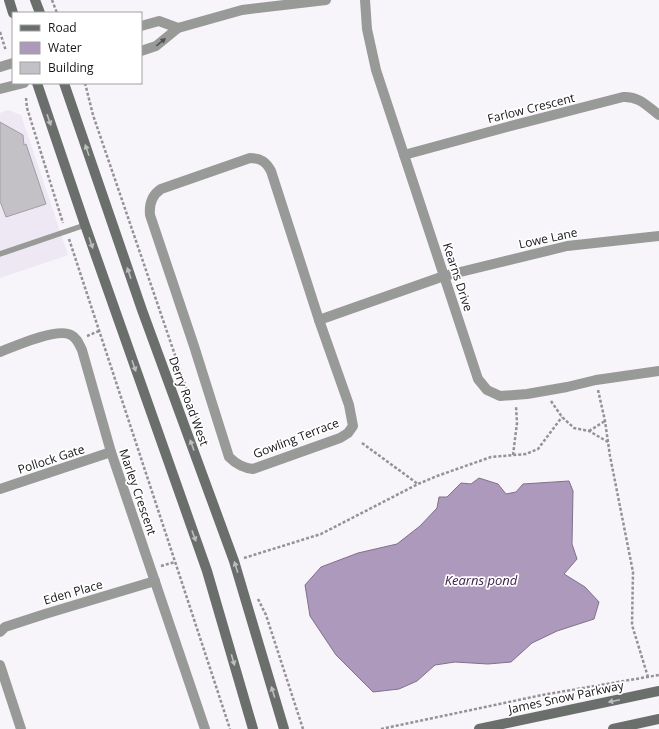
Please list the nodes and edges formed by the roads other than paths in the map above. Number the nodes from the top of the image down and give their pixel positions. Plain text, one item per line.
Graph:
1 (9, 0) edge
2 (35, 0) edge
3 (326, 0) edge
4 (365, 0) edge
5 (13, 12) edge
6 (40, 12) edge
7 (142, 26) edge
8 (178, 28) junction
9 (142, 51) edge
10 (12, 62) edge
11 (0, 67) edge
12 (21, 84) edge
13 (37, 84) edge
14 (64, 84) edge
15 (0, 90) edge
16 (659, 115) edge
17 (404, 155) junction
18 (85, 226) junction
19 (659, 236) edge
20 (0, 254) edge
21 (444, 276) junction
22 (319, 320) junction
23 (0, 352) edge
24 (659, 371) edge
25 (111, 452) junction
26 (0, 489) edge
27 (155, 581) junction
28 (0, 632) edge
29 (0, 666) edge
30 (659, 691) edge
31 (659, 719) edge
32 (21, 729) edge
33 (205, 729) edge
34 (253, 729) edge
35 (284, 729) edge
36 (479, 729) edge
37 (612, 729) edge

1 - 5 main road
2 - 6 main road
3 - 8 street
4 - 17 street, Kearns Drive
7 - 8 street
9 -> 8 street
10 - 11 street
12 - 15 street
13 -> 18 main road
35 -> 14 main road, Derry Road West
16 - 17 street, Farlow Crescent
17 - 21 street, Kearns Drive
18 - 20 lane
18 -> 34 main road
19 - 21 street, Lowe Lane
21 - 22 street, Lowe Lane
21 - 24 street, Kearns Drive
22 - 22 street, Gowling Terrace
23 - 25 street, Marley Crescent
25 - 26 street, Pollock Gate
25 - 27 street, Marley Crescent
27 - 28 street, Eden Place
27 - 33 street, Marley Crescent
29 - 32 street
30 -> 36 main road, James Snow Parkway
31 - 37 main road

